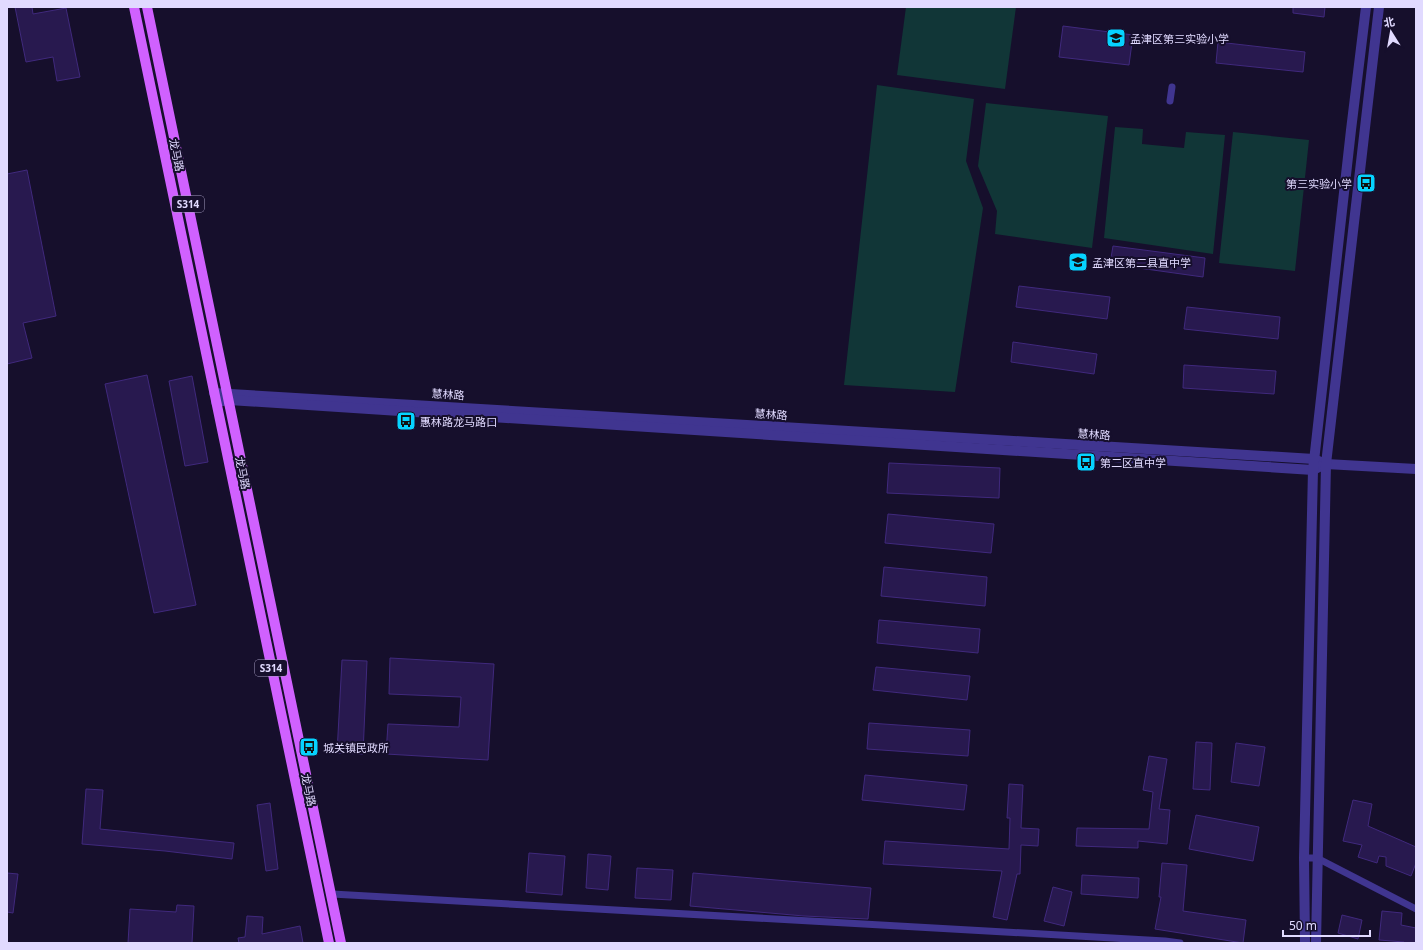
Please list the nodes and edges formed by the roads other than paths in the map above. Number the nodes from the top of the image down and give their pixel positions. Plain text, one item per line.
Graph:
1 (134, 7) edge
2 (147, 7) edge
3 (1366, 7) edge
4 (1379, 7) edge
5 (1172, 87) dead end
6 (1170, 101) dead end
7 (228, 397) junction
8 (215, 398) junction
9 (1326, 464) junction
10 (1314, 465) junction
11 (1416, 469) edge
12 (1304, 858) junction
13 (1316, 858) junction
14 (332, 894) junction
15 (1416, 909) edge
16 (329, 943) edge
17 (341, 943) edge
18 (1180, 943) edge
19 (1304, 943) edge
20 (1316, 943) edge

1 - 8 main road, 龙马路 / S314
2 - 7 main road, 龙马路 / S314
3 - 10 street
4 - 9 street
5 - 6 lane
7 - 8 street, 慧林路
7 - 10 street, 慧林路
7 - 14 main road, 龙马路 / S314
8 - 16 main road, 龙马路 / S314
9 - 10 street, 慧林路
9 - 11 street, 慧林路
9 - 13 street
10 - 12 street
12 - 13 lane
12 - 19 street
13 - 15 lane
13 - 20 street
14 - 17 main road, 龙马路 / S314
14 - 18 lane

